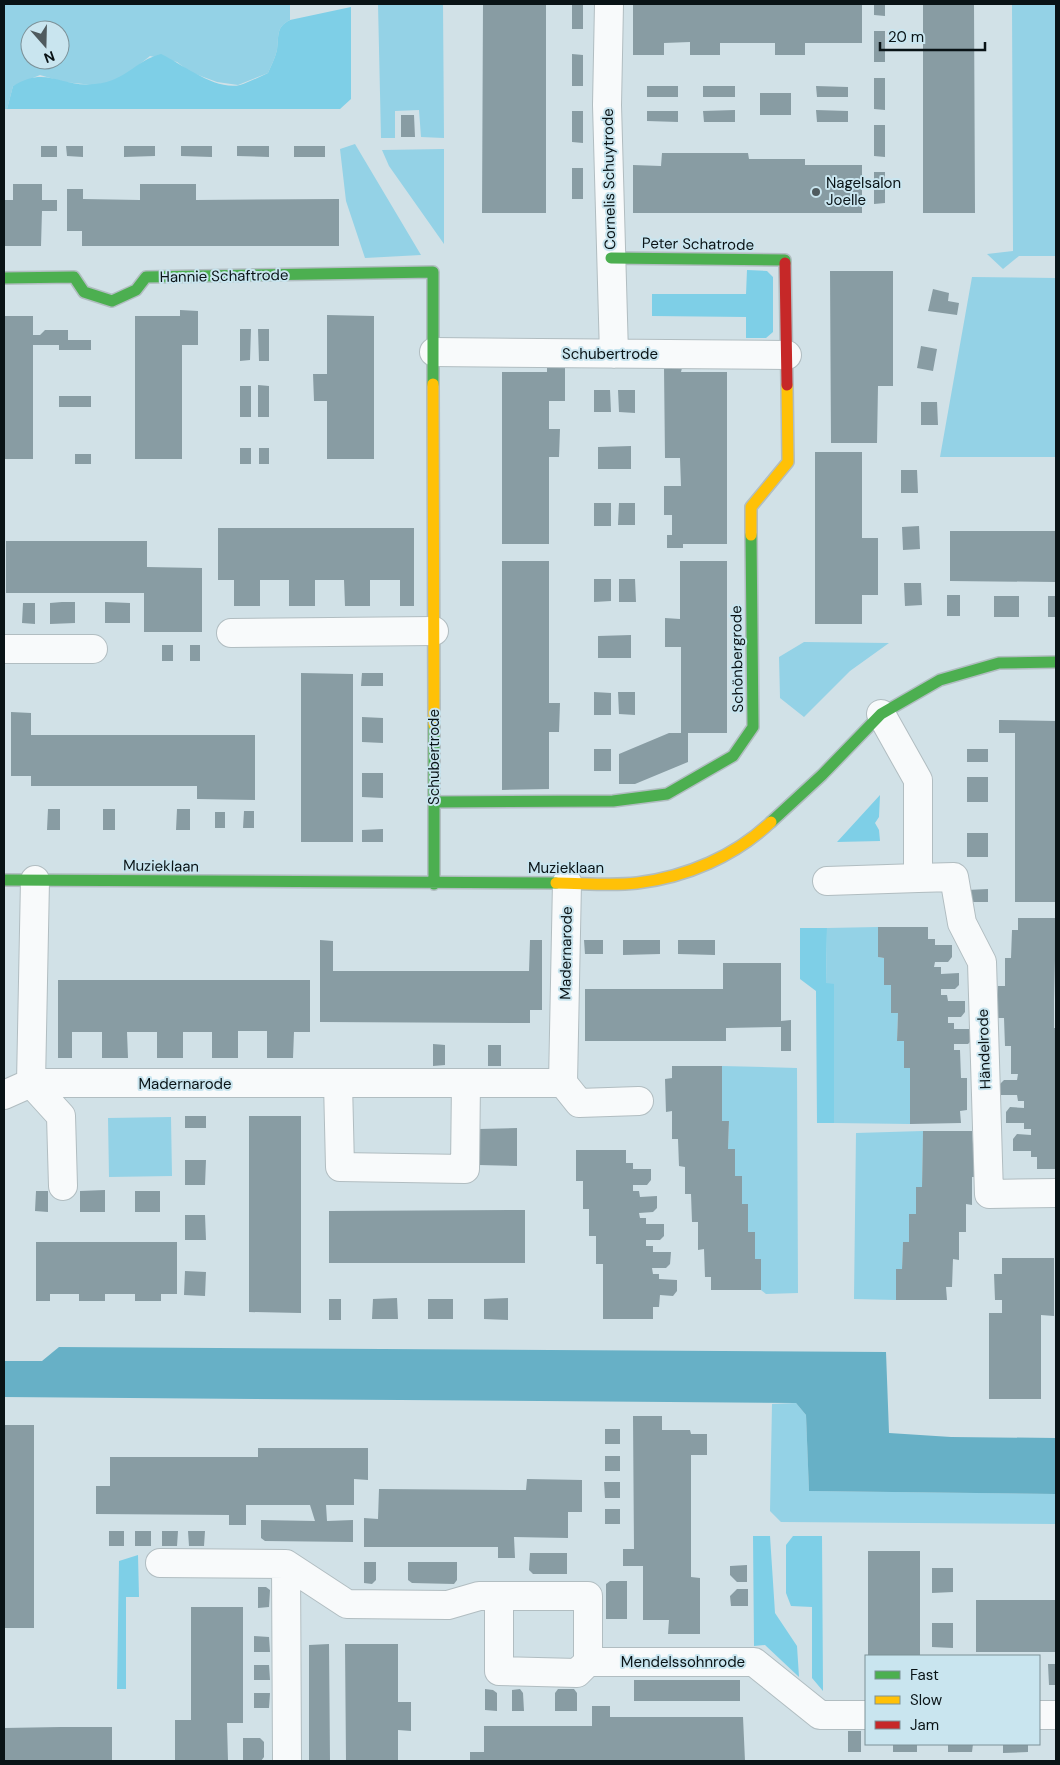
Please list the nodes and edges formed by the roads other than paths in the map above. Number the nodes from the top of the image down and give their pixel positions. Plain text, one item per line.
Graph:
1 (609, 4) edge
2 (611, 258) junction
3 (785, 260) joint
4 (434, 272) joint
5 (4, 278) edge
6 (434, 352) junction
7 (614, 354) junction
8 (787, 355) junction
9 (434, 631) junction
10 (231, 633) dead end
11 (4, 649) edge
12 (93, 649) dead end
13 (1056, 662) edge
14 (882, 714) junction
15 (434, 802) junction
16 (918, 878) junction
17 (4, 880) edge
18 (35, 880) junction
19 (827, 881) dead end
20 (567, 882) junction
21 (434, 884) junction
22 (31, 1083) junction
23 (338, 1083) junction
24 (466, 1083) junction
25 (564, 1083) junction
26 (4, 1094) edge
27 (639, 1101) dead end
28 (63, 1186) dead end
29 (1056, 1194) edge
30 (160, 1563) dead end
31 (286, 1564) junction
32 (499, 1596) junction
33 (588, 1662) junction
34 (865, 1715) edge
35 (1040, 1715) edge
36 (1056, 1715) edge
37 (287, 1761) edge

1 - 2 street, Cornelis Schuytrode
2 - 3 street, Peter Schatrode
2 - 7 street, Cornelis Schuytrode
3 - 8 street, Schönbergrode
4 - 5 street, Hannie Schaftrode
4 - 6 street, Schubertrode
6 - 7 street, Schubertrode
6 - 9 street, Schubertrode
7 - 8 street, Schubertrode
8 - 15 street, Schönbergrode
9 - 10 street
9 - 15 street, Schubertrode
11 - 12 street
13 - 14 street, Muzieklaan
14 - 16 street
14 - 20 street, Muzieklaan
15 - 21 street, Schubertrode
16 - 19 street, Händelrode
16 - 29 street, Händelrode
17 - 18 street, Muzieklaan
18 - 21 street, Muzieklaan
18 - 22 street
20 - 21 street, Muzieklaan
20 - 25 street, Madernarode
22 - 23 street, Madernarode
22 - 26 street, Madernarode
22 - 28 street
23 - 24 street, Madernarode
23 - 24 street
24 - 25 street, Madernarode
25 - 27 street
30 - 31 street
31 - 32 street
31 - 37 street
32 - 33 street
32 - 33 street, Mendelssohnrode
33 - 34 street, Mendelssohnrode
35 - 36 street

